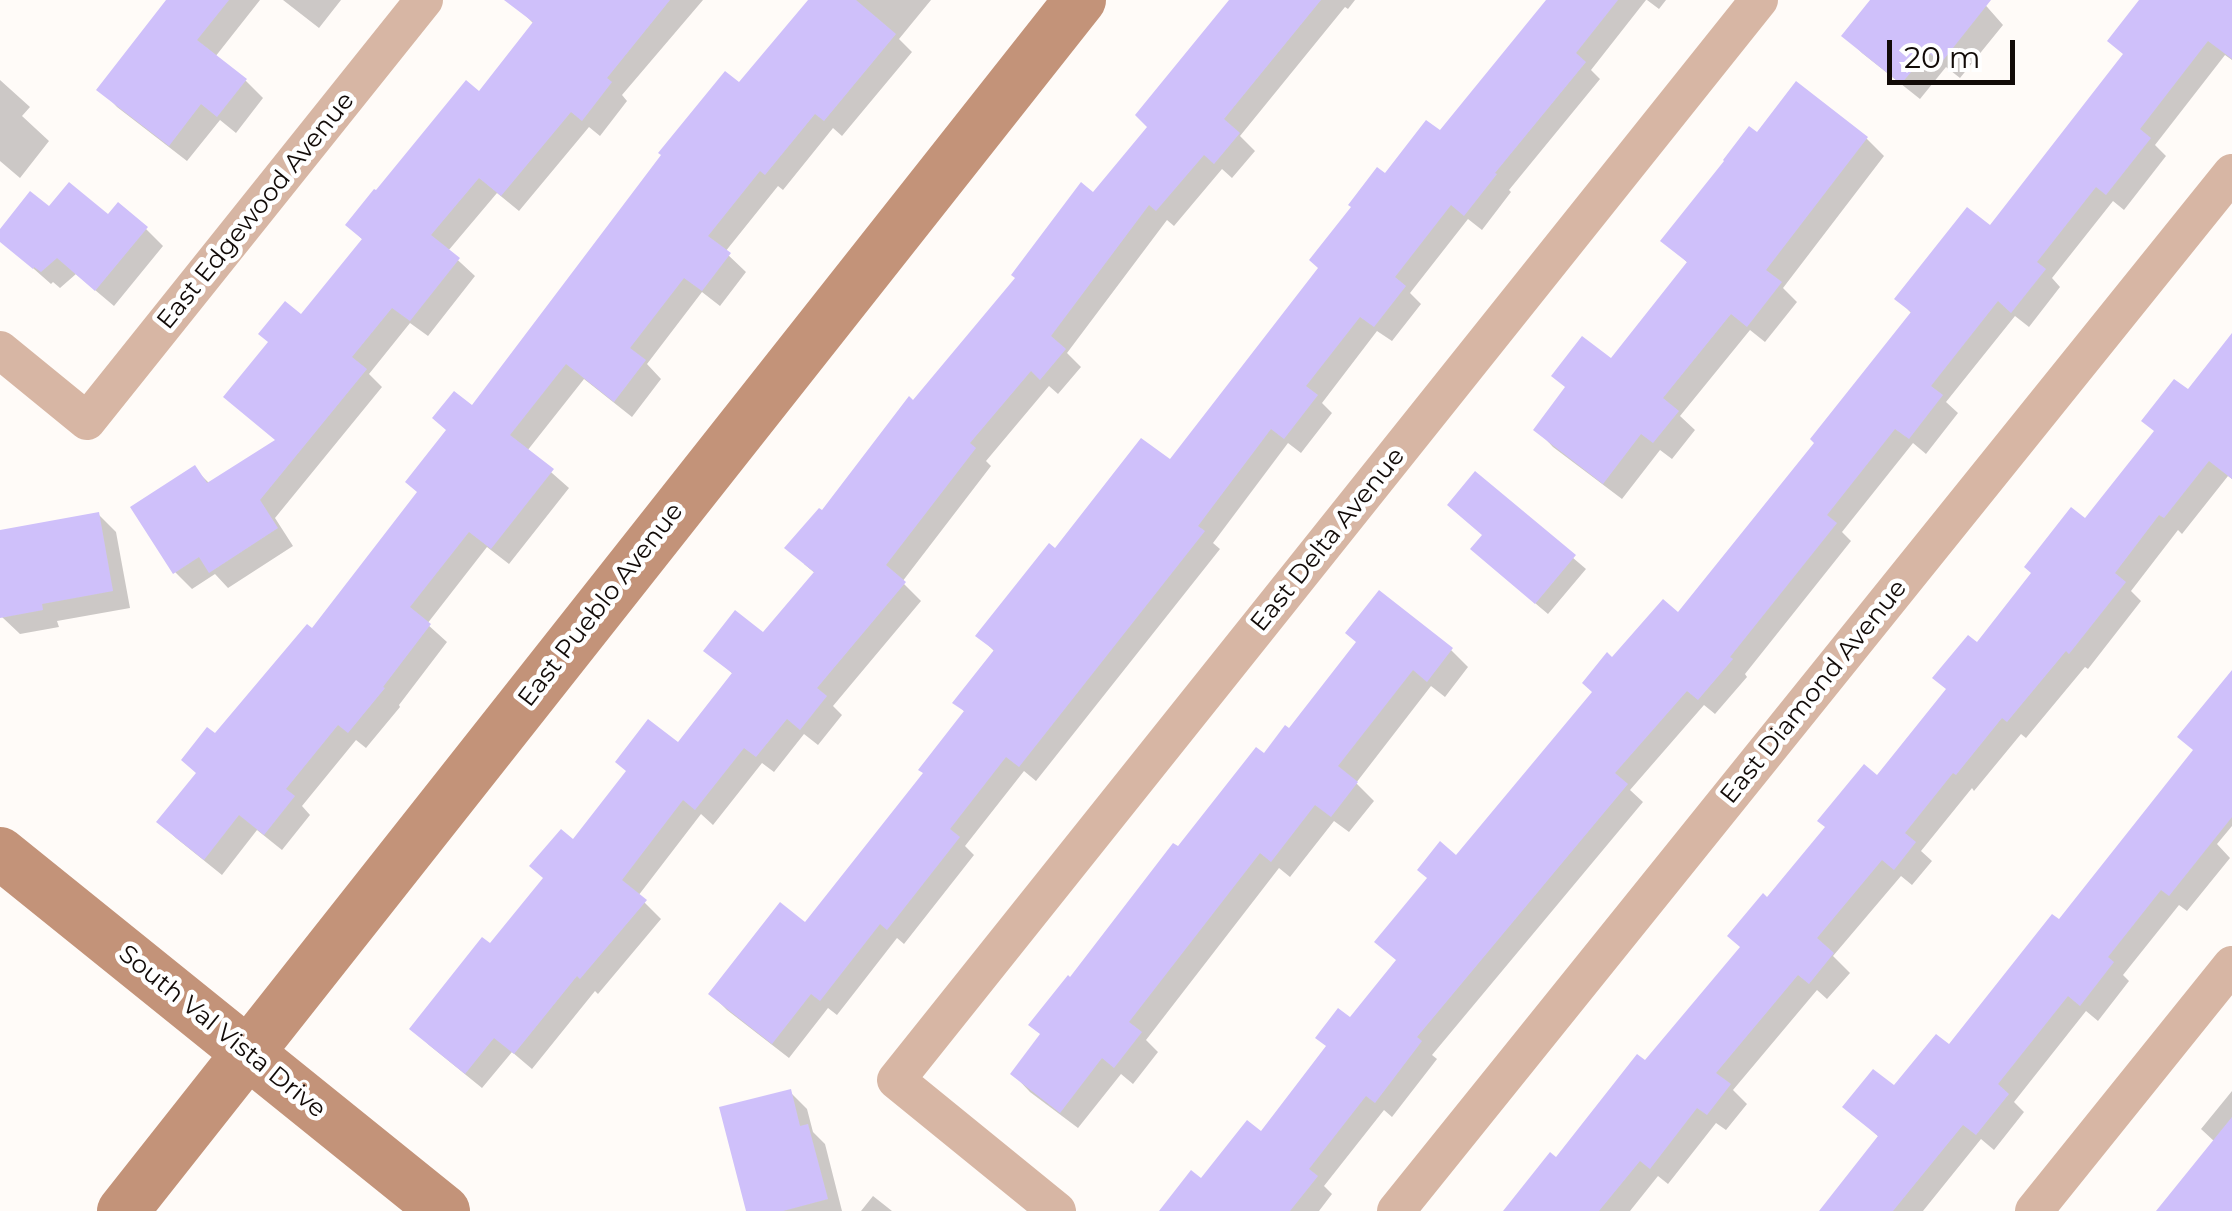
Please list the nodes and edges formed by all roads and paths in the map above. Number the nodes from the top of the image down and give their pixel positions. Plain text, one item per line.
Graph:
1 (424, 0) edge
2 (1080, 0) edge
3 (1759, 0) edge
4 (2232, 173) edge
5 (0, 350) edge
6 (0, 852) edge
7 (2232, 965) edge
8 (246, 1052) junction
9 (123, 1211) edge
10 (444, 1211) edge
11 (1057, 1211) edge
12 (1396, 1211) edge
13 (2034, 1211) edge

1 - 5 street, East Edgewood Avenue
2 - 8 street, East Pueblo Avenue
3 - 11 street, East Delta Avenue
4 - 12 street, East Diamond Avenue
6 - 8 street, South Val Vista Drive
7 - 13 street
8 - 9 street, East Pueblo Avenue
8 - 10 street, South Val Vista Drive

